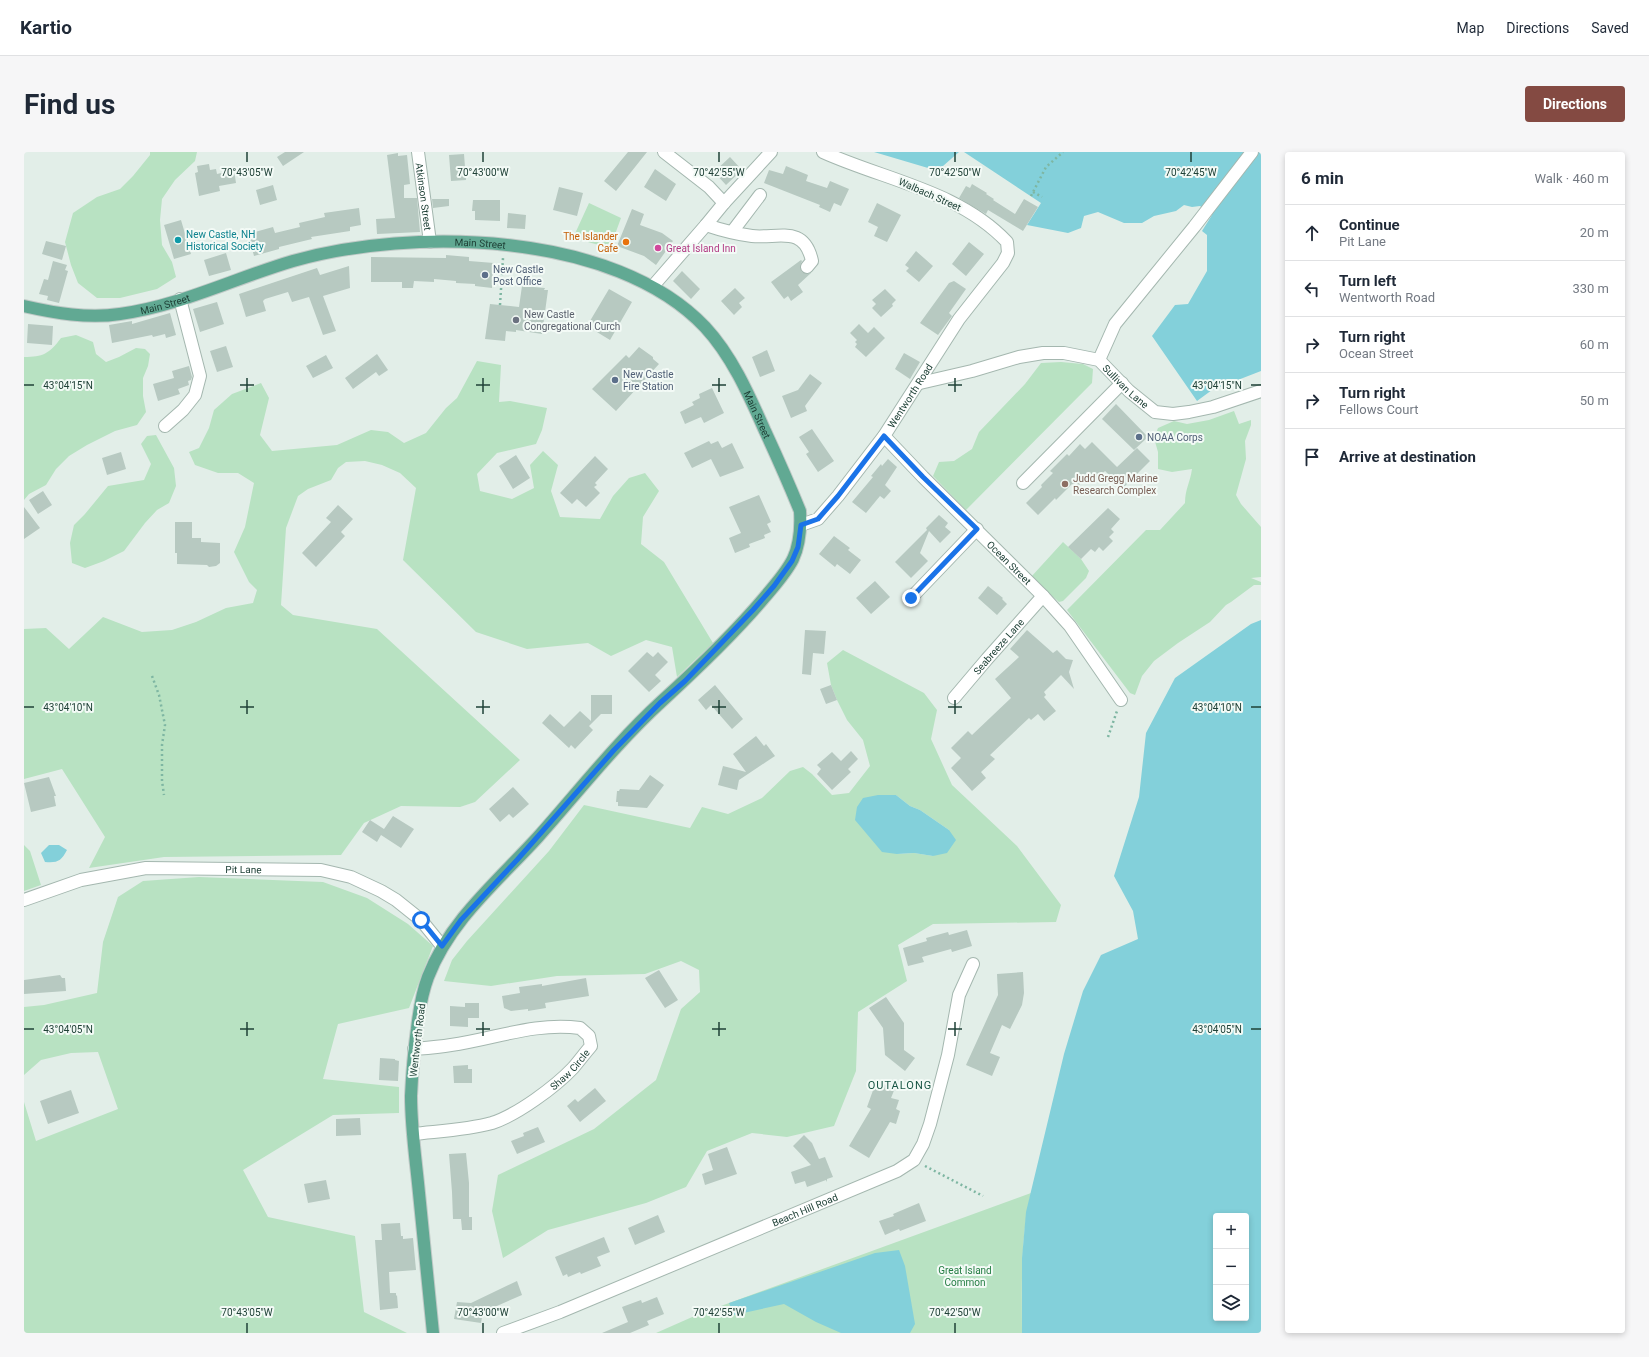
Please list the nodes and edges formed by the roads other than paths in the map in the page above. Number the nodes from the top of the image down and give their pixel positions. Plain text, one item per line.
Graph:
1 (418, 152) edge
2 (664, 152) edge
3 (771, 152) edge
4 (823, 152) edge
5 (1252, 152) edge
6 (760, 195) dead end
7 (724, 202) junction
8 (706, 225) junction
9 (732, 232) junction
10 (430, 242) junction
11 (1003, 263) joint
12 (807, 267) dead end
13 (653, 286) junction
14 (180, 299) junction
15 (24, 306) edge
16 (1099, 360) junction
17 (920, 383) junction
18 (1122, 383) junction
19 (1261, 391) edge
20 (165, 426) dead end
21 (884, 436) junction
22 (1023, 483) dead end
23 (801, 525) junction
24 (977, 529) junction
25 (1044, 596) junction
26 (911, 598) dead end
27 (954, 698) dead end
28 (1121, 700) road end
29 (24, 900) edge
30 (442, 946) junction
31 (973, 964) dead end
32 (414, 1049) junction
33 (413, 1134) junction
34 (433, 1333) edge
35 (503, 1333) edge

1 - 10 street, Atkinson Street
2 - 7 street
3 - 7 street
4 - 11 street, Walbach Street
5 - 16 street
6 - 9 street
7 - 8 street
8 - 9 street
8 - 13 street
9 - 12 street
10 - 13 main road, Main Street
10 - 14 main road, Main Street
11 - 17 street, Wentworth Road
13 - 23 main road, Main Street
14 - 15 main road, Main Street
14 - 20 street
16 - 17 street, Sullivan Lane
16 - 18 street, Sullivan Lane
17 - 21 street, Wentworth Road
18 - 19 street, Sullivan Lane
18 - 22 street
21 - 23 street, Wentworth Road
21 - 24 street, Ocean Street
23 - 30 main road, Wentworth Road
24 - 25 street, Ocean Street
24 - 26 street
25 - 27 street, Seabreeze Lane
25 - 28 street, Ocean Street
29 - 30 street, Pit Lane
30 - 32 main road, Wentworth Road
31 - 35 street, Beach Hill Road
32 - 33 main road, Wentworth Road
32 - 33 street, Shaw Circle
33 - 34 main road, Wentworth Road

